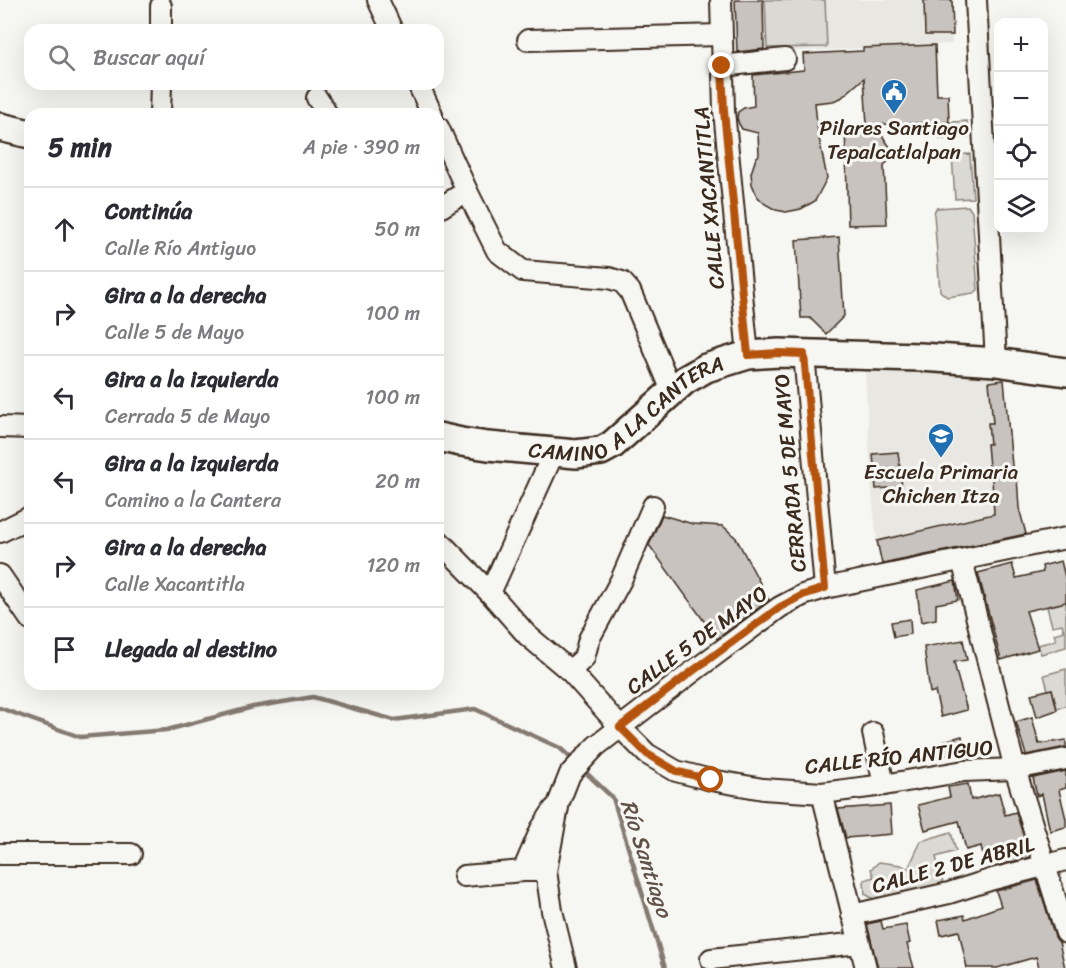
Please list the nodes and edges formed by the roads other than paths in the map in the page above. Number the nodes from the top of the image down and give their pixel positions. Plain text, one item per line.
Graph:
1 (378, 0) edge
2 (721, 0) edge
3 (976, 0) edge
4 (161, 6) dead end
5 (161, 24) edge
6 (390, 24) edge
7 (721, 35) junction
8 (528, 39) dead end
9 (784, 59) dead end
10 (722, 66) junction
11 (160, 90) edge
12 (421, 90) edge
13 (160, 108) edge
14 (429, 108) edge
15 (0, 127) edge
16 (24, 133) edge
17 (444, 140) edge
18 (467, 191) junction
19 (444, 205) edge
20 (804, 354) junction
21 (748, 355) junction
22 (996, 362) junction
23 (1066, 372) edge
24 (672, 391) junction
25 (0, 427) edge
26 (24, 428) edge
27 (444, 438) edge
28 (554, 452) junction
29 (653, 506) dead end
30 (24, 520) edge
31 (0, 532) edge
32 (1066, 538) edge
33 (444, 546) edge
34 (962, 560) junction
35 (0, 575) edge
36 (825, 588) junction
37 (490, 593) junction
38 (24, 610) edge
39 (570, 671) junction
40 (620, 727) junction
41 (873, 733) dead end
42 (1066, 759) edge
43 (1015, 769) junction
44 (884, 785) junction
45 (822, 793) junction
46 (559, 802) junction
47 (0, 854) edge
48 (132, 854) dead end
49 (1066, 860) edge
50 (1046, 865) junction
51 (523, 871) junction
52 (546, 871) junction
53 (464, 876) dead end
54 (852, 915) junction
55 (1066, 933) edge
56 (859, 943) junction
57 (711, 959) dead end
58 (567, 968) edge
59 (866, 968) edge

1 - 6 street
2 - 7 street, CALLE XACANTITLA
3 - 22 street
4 - 5 street
7 - 8 street
7 - 10 street, CALLE XACANTITLA
9 - 10 street
10 - 21 street, CALLE XACANTITLA
11 - 13 street
12 - 14 street
15 - 16 street
17 - 18 street
18 - 19 street
18 - 24 street
20 - 21 street, CAMINO A LA CANTERA
20 - 22 street, CAMINO A LA CANTERA
20 - 36 street, CERRADA 5 DE MAYO
21 - 24 street, CAMINO A LA CANTERA
22 - 23 street, CAMINO A LA CANTERA
24 - 28 street, CAMINO A LA CANTERA
25 - 26 street
27 - 28 street, CAMINO A LA CANTERA
28 - 37 street
29 - 39 street
30 - 31 street
32 - 34 street, CALLE 5 DE MAYO
33 - 37 street, CALLE RÍO ANTIGUO
34 - 36 street, CALLE 5 DE MAYO
34 - 43 street
35 - 38 street
36 - 40 street, CALLE 5 DE MAYO
37 - 39 street, CALLE RÍO ANTIGUO
39 - 40 street, CALLE RÍO ANTIGUO
40 - 45 street, CALLE RÍO ANTIGUO
40 - 46 street, CALLE 5 DE MAYO
41 - 44 street
42 - 43 street, CALLE RÍO ANTIGUO
43 - 44 street, CALLE RÍO ANTIGUO
43 - 50 street
44 - 45 street, CALLE RÍO ANTIGUO
45 - 54 street
46 - 51 street
46 - 52 street, CALLE 5 DE MAYO
47 - 48 street
49 - 50 street, CALLE 2 DE ABRIL
50 - 54 street, CALLE 2 DE ABRIL
50 - 55 street
51 - 52 street
51 - 53 street
52 - 58 street, CALLE 5 DE MAYO
54 - 56 street
56 - 57 street
56 - 59 street

